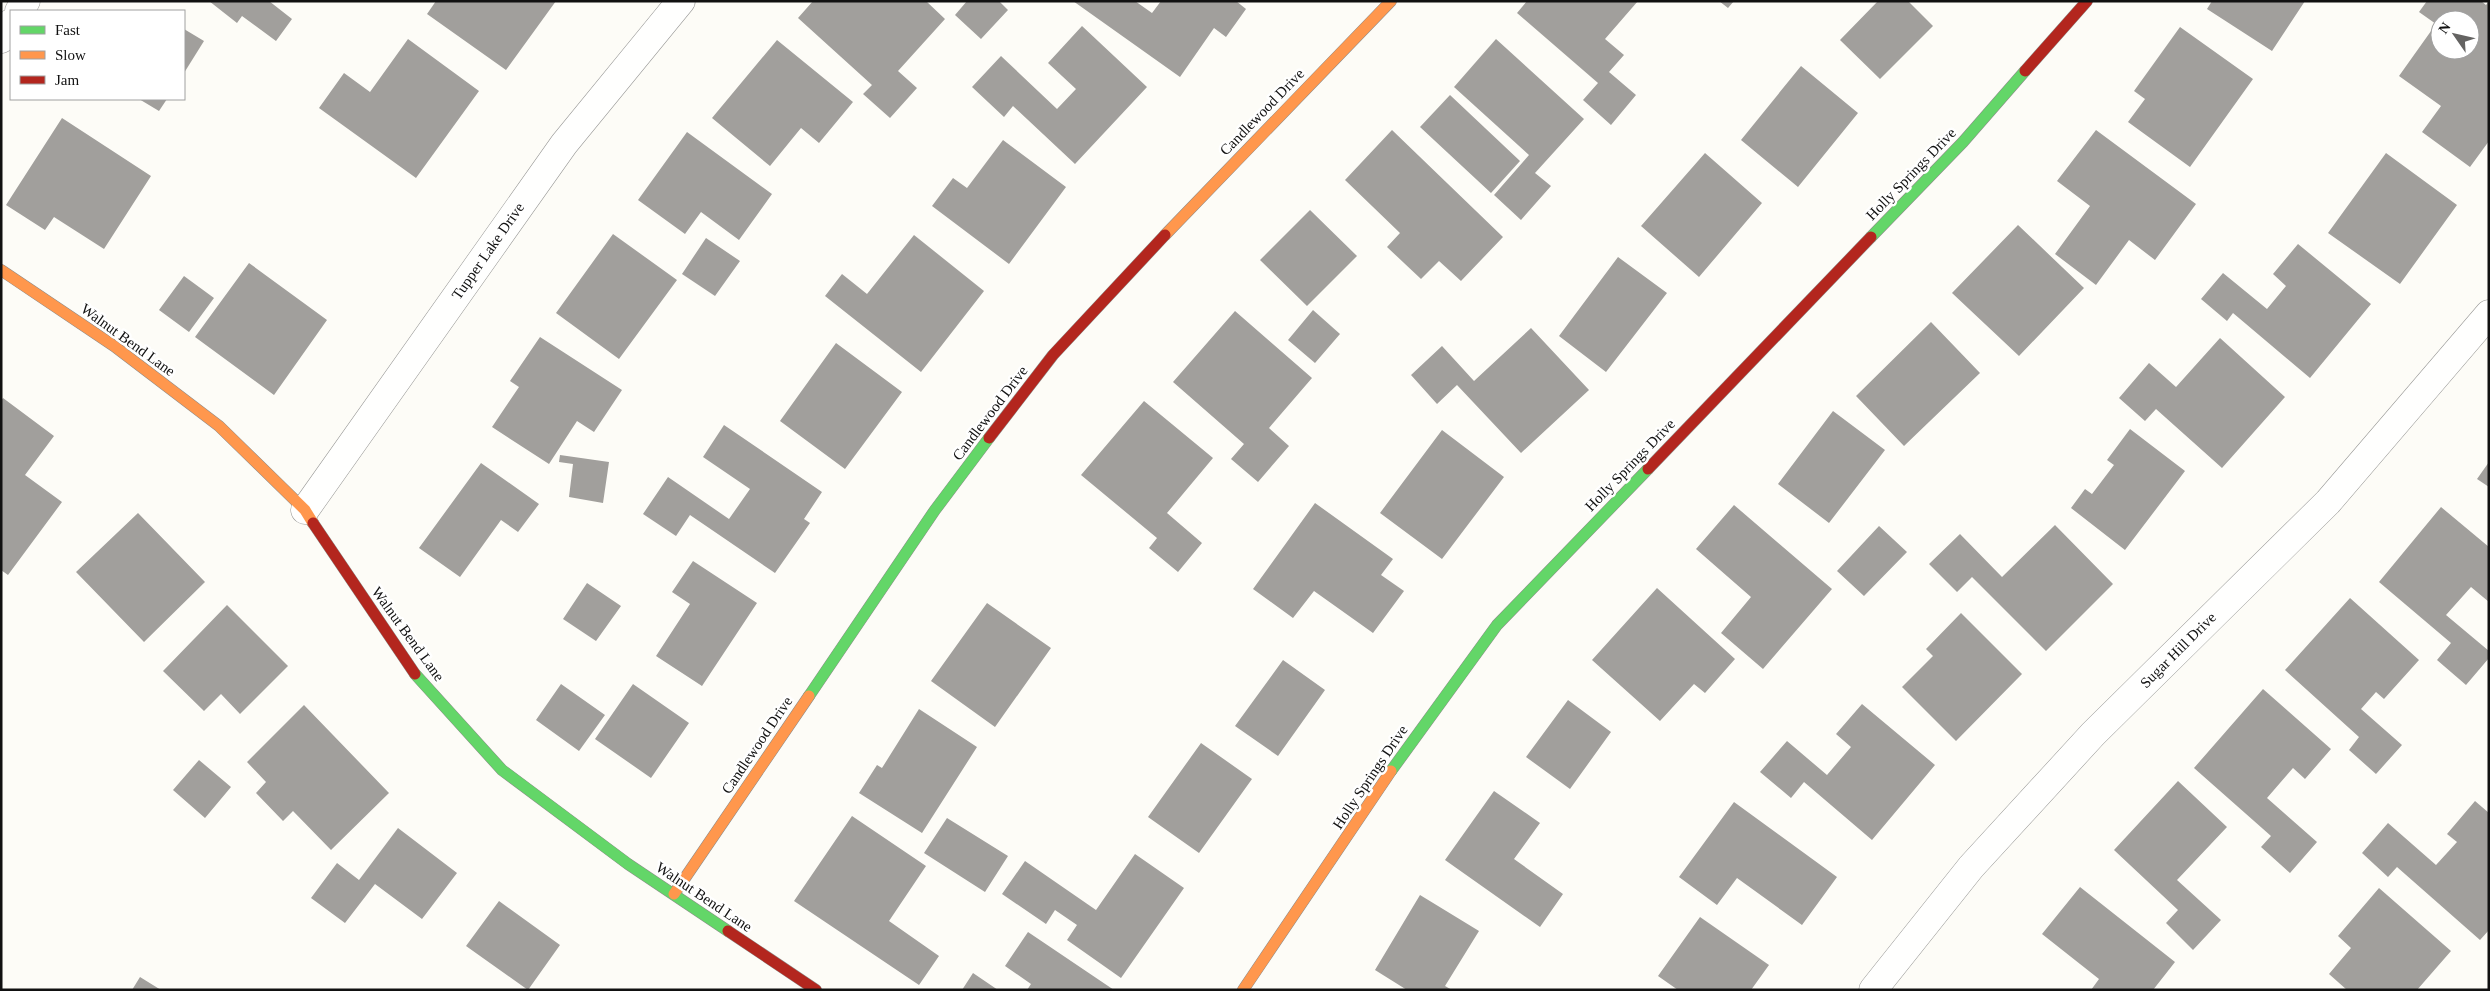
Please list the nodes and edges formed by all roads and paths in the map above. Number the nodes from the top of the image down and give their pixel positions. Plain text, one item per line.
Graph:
1 (681, 1) edge
2 (1391, 1) edge
3 (2087, 1) edge
4 (10, 25) edge
5 (1, 39) edge
6 (1, 270) edge
7 (2489, 314) edge
8 (306, 510) junction
9 (674, 894) junction
10 (816, 990) edge
11 (1243, 990) edge
12 (1873, 990) edge

1 - 8 street, Tupper Lake Drive
2 - 9 street, Candlewood Drive
3 - 11 street, Holly Springs Drive
4 - 5 street
6 - 8 street, Walnut Bend Lane
7 - 12 street, Sugar Hill Drive
8 - 9 street, Walnut Bend Lane
9 - 10 street, Walnut Bend Lane

